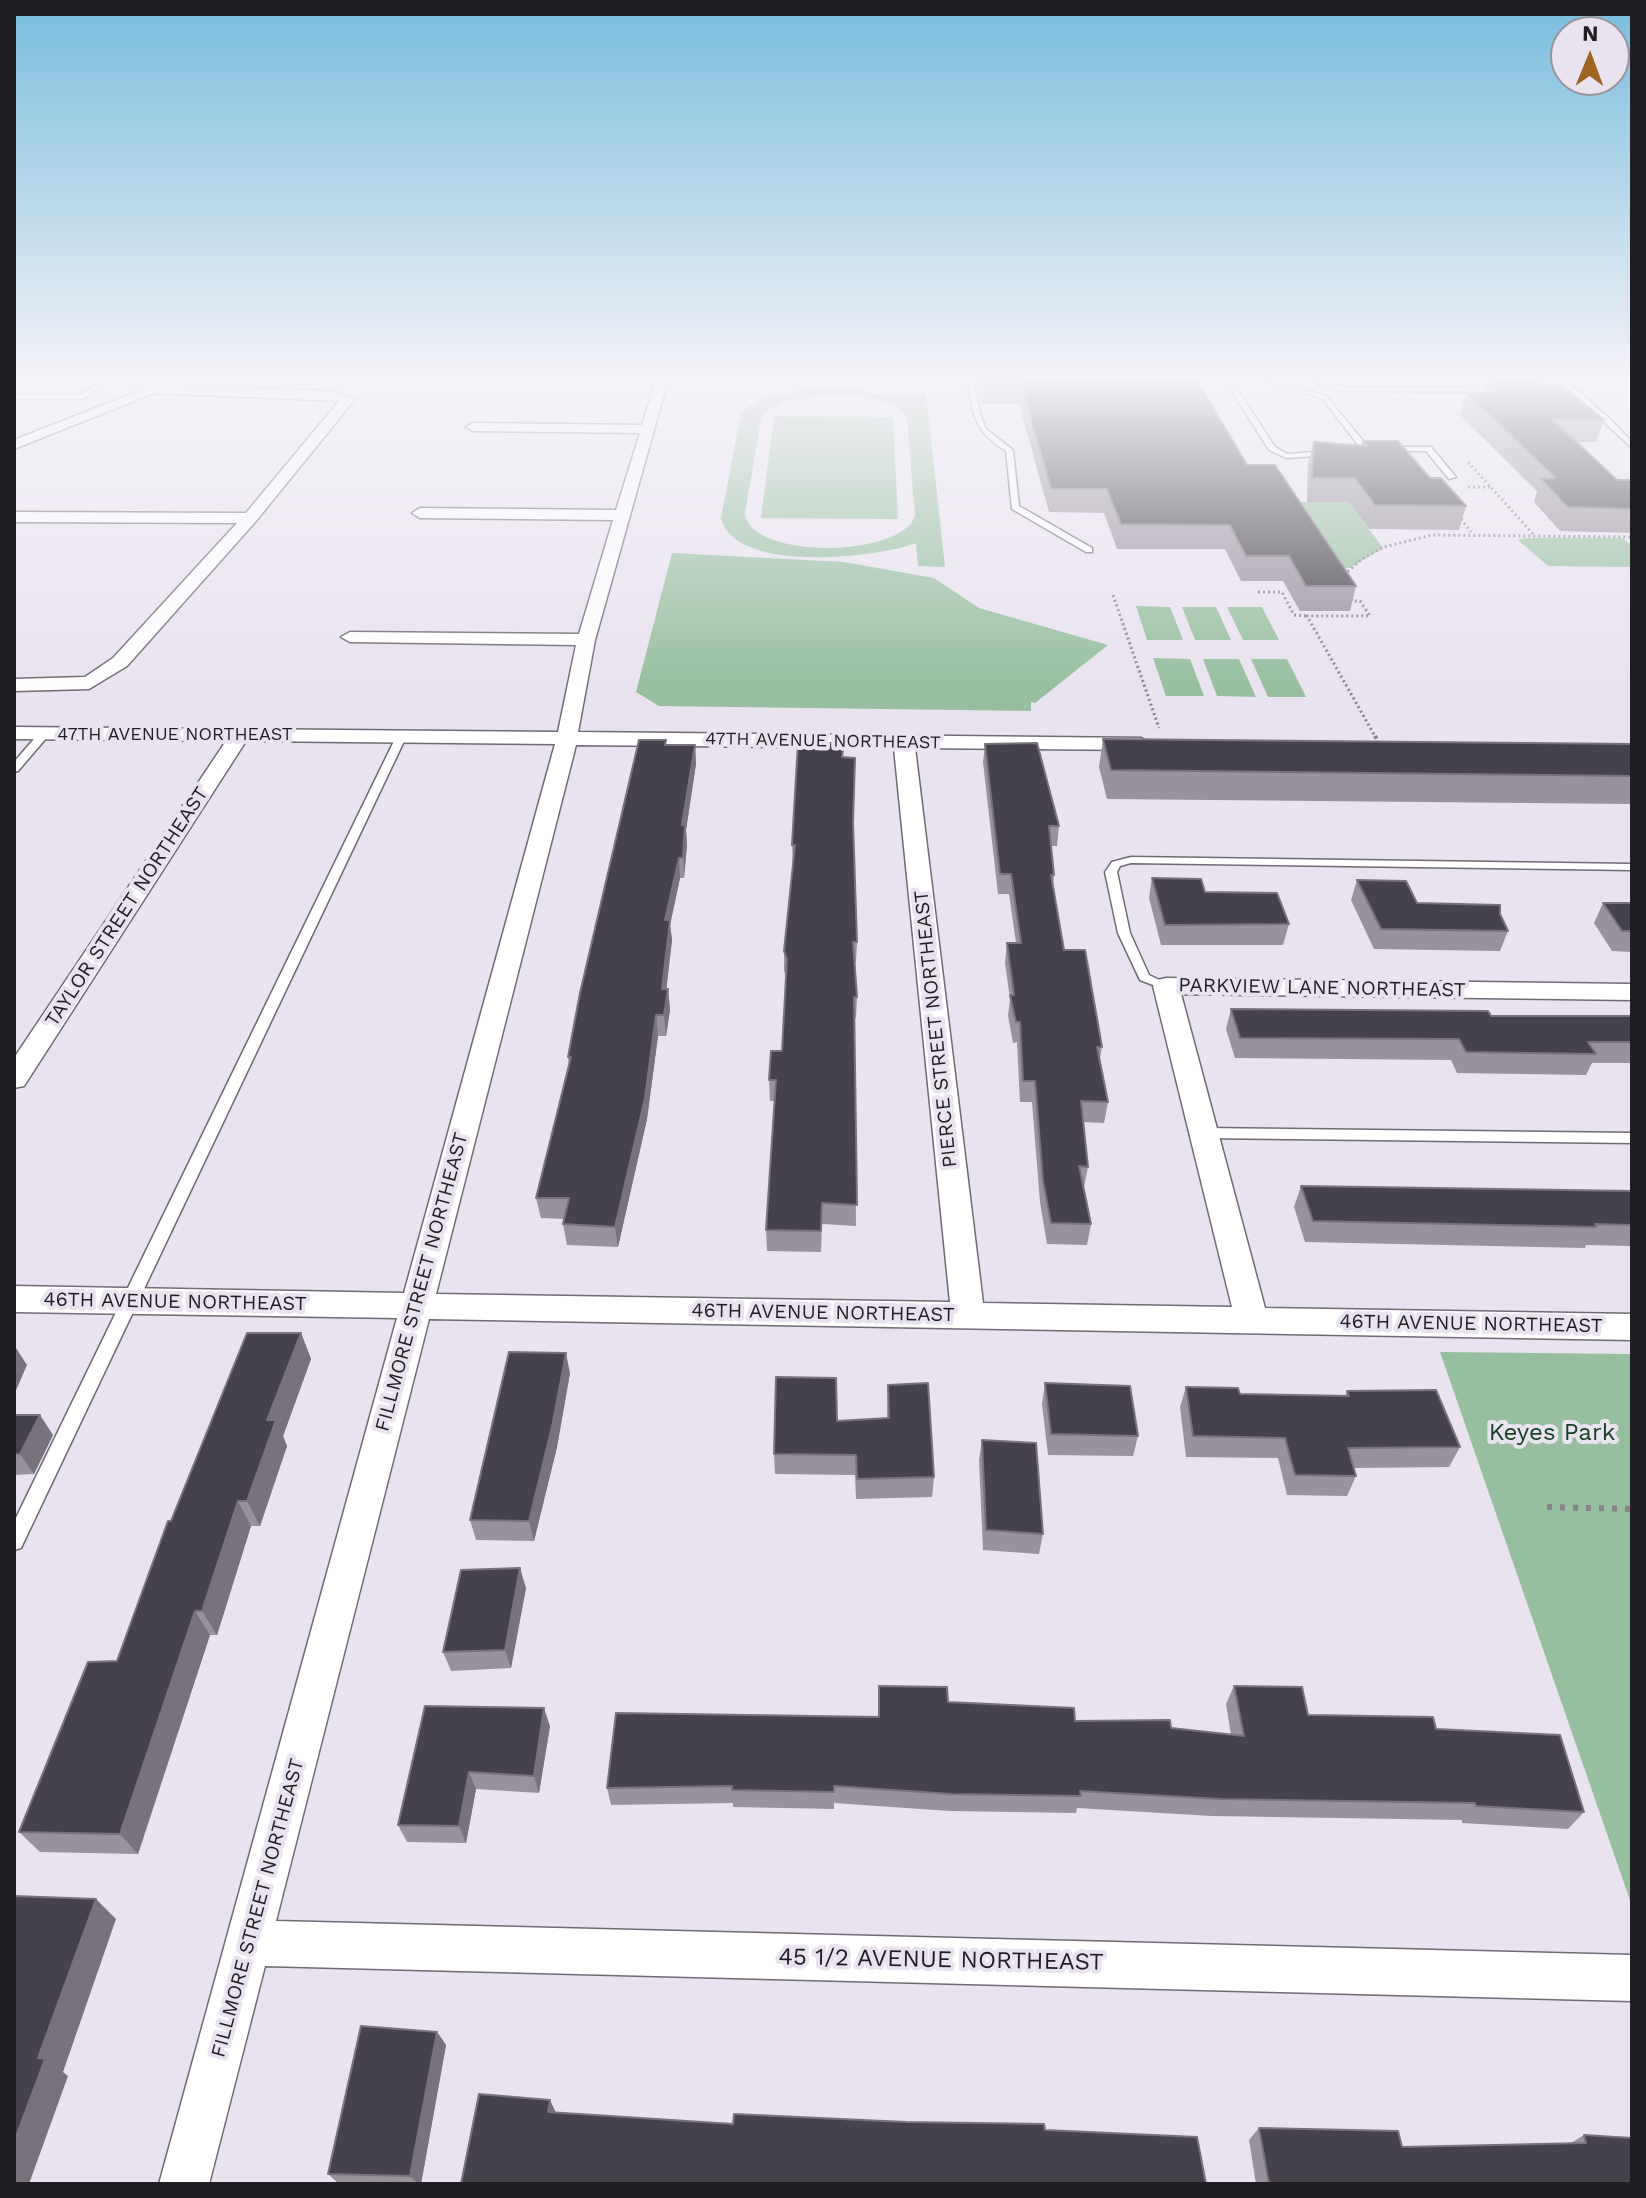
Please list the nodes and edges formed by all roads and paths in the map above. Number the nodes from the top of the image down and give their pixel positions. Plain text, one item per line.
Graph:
1 (279, 483) edge
2 (633, 483) edge
3 (1012, 483) edge
4 (1456, 512) edge
5 (420, 513) dead end
6 (623, 515) junction
7 (14, 517) edge
8 (250, 518) junction
9 (1471, 533) junction
10 (1632, 537) edge
11 (1089, 550) dead end
12 (1338, 582) edge
13 (1344, 590) edge
14 (1258, 592) dead end
15 (1113, 595) dead end
16 (1307, 616) junction
17 (350, 637) dead end
18 (586, 640) junction
19 (14, 685) edge
20 (14, 733) edge
21 (44, 734) junction
22 (240, 735) junction
23 (401, 737) junction
24 (567, 738) junction
25 (904, 742) junction
26 (1165, 744) joint
27 (1381, 746) edge
28 (14, 769) edge
29 (1632, 867) edge
30 (1166, 986) junction
31 (1632, 992) edge
32 (14, 1079) edge
33 (1203, 1133) junction
34 (1632, 1138) edge
35 (14, 1299) edge
36 (132, 1301) junction
37 (415, 1306) junction
38 (968, 1316) junction
39 (1252, 1321) junction
40 (1632, 1327) edge
41 (1547, 1507) dead end
42 (1632, 1509) edge
43 (14, 1542) edge
44 (250, 1943) junction
45 (1632, 1978) edge
46 (184, 2184) edge

1 - 8 street
2 - 6 street, FILLMORE STREET NORTHEAST
3 - 11 lane
4 - 9 path
5 - 6 street
6 - 18 street, FILLMORE STREET NORTHEAST
7 - 8 street
8 - 19 street
9 - 10 path
9 - 12 path
13 - 16 path
14 - 16 path
15 - 26 path
16 - 27 path
17 - 18 street
18 - 24 street, FILLMORE STREET NORTHEAST
20 - 21 street, 47TH AVENUE NORTHEAST
21 - 22 street, 47TH AVENUE NORTHEAST
21 - 28 lane
22 - 23 street, 47TH AVENUE NORTHEAST
22 - 32 street, TAYLOR STREET NORTHEAST
23 - 24 street, 47TH AVENUE NORTHEAST
23 - 36 lane
24 - 25 street, 47TH AVENUE NORTHEAST
24 - 37 street, FILLMORE STREET NORTHEAST
25 - 26 street, 47TH AVENUE NORTHEAST
25 - 38 street, PIERCE STREET NORTHEAST
29 - 30 lane
30 - 31 street, PARKVIEW LANE NORTHEAST
30 - 33 street, PARKVIEW LANE NORTHEAST
33 - 34 lane
33 - 39 street, PARKVIEW LANE NORTHEAST
35 - 36 street, 46TH AVENUE NORTHEAST
36 - 37 street, 46TH AVENUE NORTHEAST
36 - 43 lane
37 - 38 street, 46TH AVENUE NORTHEAST
37 - 44 street, FILLMORE STREET NORTHEAST
38 - 39 street, 46TH AVENUE NORTHEAST
39 - 40 street, 46TH AVENUE NORTHEAST
41 - 42 path
44 - 45 street, 45 1/2 AVENUE NORTHEAST
44 - 46 street, FILLMORE STREET NORTHEAST

